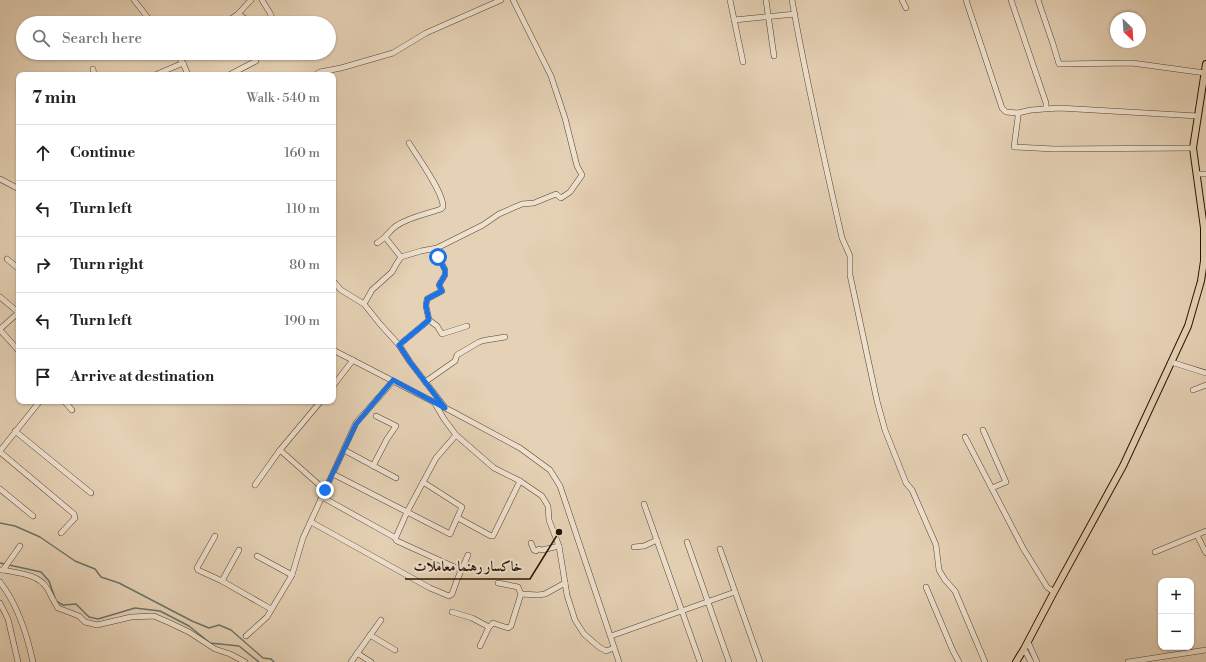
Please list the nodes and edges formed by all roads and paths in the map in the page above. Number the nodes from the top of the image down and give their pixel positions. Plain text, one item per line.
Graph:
1 (134, 0) edge
2 (251, 0) edge
3 (262, 0) edge
4 (502, 0) edge
5 (513, 0) edge
6 (730, 0) edge
7 (766, 0) edge
8 (792, 0) edge
9 (902, 0) edge
10 (966, 0) edge
11 (1010, 0) edge
12 (1038, 0) edge
13 (906, 8) dead end
14 (238, 14) junction
15 (795, 14) junction
16 (147, 16) edge
17 (235, 16) edge
18 (241, 16) edge
19 (271, 16) edge
20 (768, 17) junction
21 (734, 20) junction
22 (774, 56) dead end
23 (181, 60) edge
24 (256, 61) dead end
25 (743, 62) dead end
26 (183, 63) junction
27 (1206, 64) edge
28 (93, 69) dead end
29 (94, 72) edge
30 (162, 72) edge
31 (187, 72) edge
32 (235, 72) edge
33 (320, 72) edge
34 (1205, 72) junction
35 (1046, 108) junction
36 (1018, 112) junction
37 (1198, 116) junction
38 (409, 143) dead end
39 (1193, 148) junction
40 (1197, 174) junction
41 (1206, 174) edge
42 (0, 179) edge
43 (16, 187) edge
44 (385, 237) junction
45 (377, 242) dead end
46 (437, 248) junction
47 (401, 257) junction
48 (7, 259) dead end
49 (16, 266) edge
50 (336, 284) edge
51 (0, 297) edge
52 (364, 304) junction
53 (16, 310) edge
54 (16, 315) edge
55 (429, 320) junction
56 (467, 326) dead end
57 (0, 329) edge
58 (505, 337) dead end
59 (399, 345) junction
60 (16, 348) edge
61 (336, 352) edge
62 (353, 360) junction
63 (1171, 362) junction
64 (1206, 373) edge
65 (393, 380) junction
66 (336, 382) edge
67 (425, 382) junction
68 (1206, 385) edge
69 (1193, 390) dead end
70 (433, 401) junction
71 (38, 404) edge
72 (67, 404) edge
73 (318, 404) edge
74 (445, 408) junction
75 (72, 410) dead end
76 (376, 416) dead end
77 (983, 430) dead end
78 (15, 432) junction
79 (456, 434) junction
80 (965, 437) dead end
81 (280, 450) junction
82 (344, 450) junction
83 (0, 452) edge
84 (373, 466) junction
85 (333, 474) junction
86 (396, 478) dead end
87 (520, 481) junction
88 (423, 482) junction
89 (254, 485) dead end
90 (992, 488) junction
91 (0, 489) edge
92 (325, 490) junction
93 (91, 492) dead end
94 (322, 497) junction
95 (644, 504) dead end
96 (408, 512) junction
97 (33, 516) dead end
98 (458, 518) junction
99 (311, 522) junction
100 (1206, 531) edge
101 (61, 533) dead end
102 (1197, 535) junction
103 (215, 536) dead end
104 (394, 538) junction
105 (656, 540) junction
106 (687, 542) dead end
107 (531, 543) dead end
108 (20, 546) dead end
109 (559, 546) junction
110 (634, 547) dead end
111 (720, 549) dead end
112 (239, 550) dead end
113 (1155, 552) dead end
114 (1206, 553) edge
115 (468, 555) dead end
116 (257, 556) dead end
117 (2, 570) edge
118 (461, 570) junction
119 (292, 575) junction
120 (222, 581) junction
121 (0, 582) edge
122 (498, 583) dead end
123 (565, 584) junction
124 (926, 587) dead end
125 (735, 592) junction
126 (1054, 592) junction
127 (521, 594) junction
128 (0, 602) edge
129 (708, 602) junction
130 (271, 609) junction
131 (681, 611) junction
132 (452, 612) dead end
133 (381, 620) dead end
134 (489, 627) junction
135 (370, 635) junction
136 (246, 636) dead end
137 (611, 636) junction
138 (1028, 642) junction
139 (480, 646) dead end
140 (614, 648) junction
141 (1024, 649) junction
142 (395, 650) dead end
143 (1206, 650) edge
144 (357, 653) junction
145 (18, 662) edge
146 (33, 662) edge
147 (245, 662) edge
148 (351, 662) edge
149 (371, 662) edge
150 (619, 662) edge
151 (700, 662) edge
152 (729, 662) edge
153 (760, 662) edge
154 (959, 662) edge
155 (985, 662) edge
156 (1016, 662) edge
157 (1031, 662) edge
158 (1037, 662) edge
159 (1128, 662) edge

1 - 16 street
2 - 14 street
3 - 19 street
4 - 33 street
5 - 46 street
6 - 21 street
7 - 20 street
8 - 15 street
9 - 13 street
10 - 36 street
11 - 35 street
12 - 34 street
14 - 17 street
14 - 18 street
15 - 20 street
15 - 155 street
20 - 21 street
20 - 22 street
21 - 25 street
23 - 26 street
24 - 32 street
26 - 30 street
26 - 31 street
27 - 34 main road
28 - 29 street
34 - 37 main road
35 - 36 street
35 - 37 street
36 - 39 street
37 - 39 main road
38 - 44 street
39 - 40 main road
40 - 41 street
40 - 63 main road
42 - 43 street
44 - 45 street
44 - 47 street
46 - 47 street
46 - 55 street
47 - 52 street
48 - 49 street
50 - 52 street
51 - 53 street
52 - 59 street
54 - 57 street
55 - 56 street
55 - 59 street
57 - 60 street
58 - 67 street
59 - 67 street
61 - 62 street
62 - 65 street
62 - 66 street
63 - 64 street
63 - 126 main road
65 - 70 street
65 - 82 street
67 - 74 street
68 - 69 street
70 - 74 street
70 - 79 street
71 - 78 street
72 - 75 street
73 - 81 street
74 - 137 street
76 - 84 street
77 - 90 street
78 - 83 street
78 - 93 street
79 - 87 street
79 - 88 street
80 - 90 street
81 - 89 street
81 - 92 street
82 - 84 street
82 - 85 street
83 - 101 street
84 - 86 street
85 - 92 street
85 - 96 street
87 - 98 street
87 - 109 street
88 - 96 street
88 - 98 street
90 - 126 street
91 - 97 street
92 - 94 street
94 - 99 street
94 - 104 street
95 - 105 street
96 - 98 street
96 - 104 street
99 - 118 street
99 - 119 street
100 - 102 street
102 - 113 street
102 - 114 street
103 - 120 street
104 - 118 street
105 - 110 street
105 - 131 street
106 - 129 street
107 - 109 street
108 - 117 street
109 - 123 street
111 - 125 street
112 - 120 street
115 - 118 street
116 - 119 street
117 - 147 street
119 - 130 street
120 - 130 street
121 - 146 street
122 - 127 street
123 - 127 street
123 - 140 street
124 - 154 street
125 - 129 street
125 - 153 street
126 - 138 main road
127 - 134 street
128 - 145 street
129 - 131 street
129 - 152 street
130 - 136 street
131 - 137 street
131 - 151 street
132 - 134 street
133 - 135 street
134 - 139 street
135 - 142 street
135 - 144 street
137 - 140 street
138 - 141 main road
138 - 158 street
140 - 150 street
141 - 156 main road
141 - 157 street
143 - 159 street
144 - 148 street
144 - 149 street

